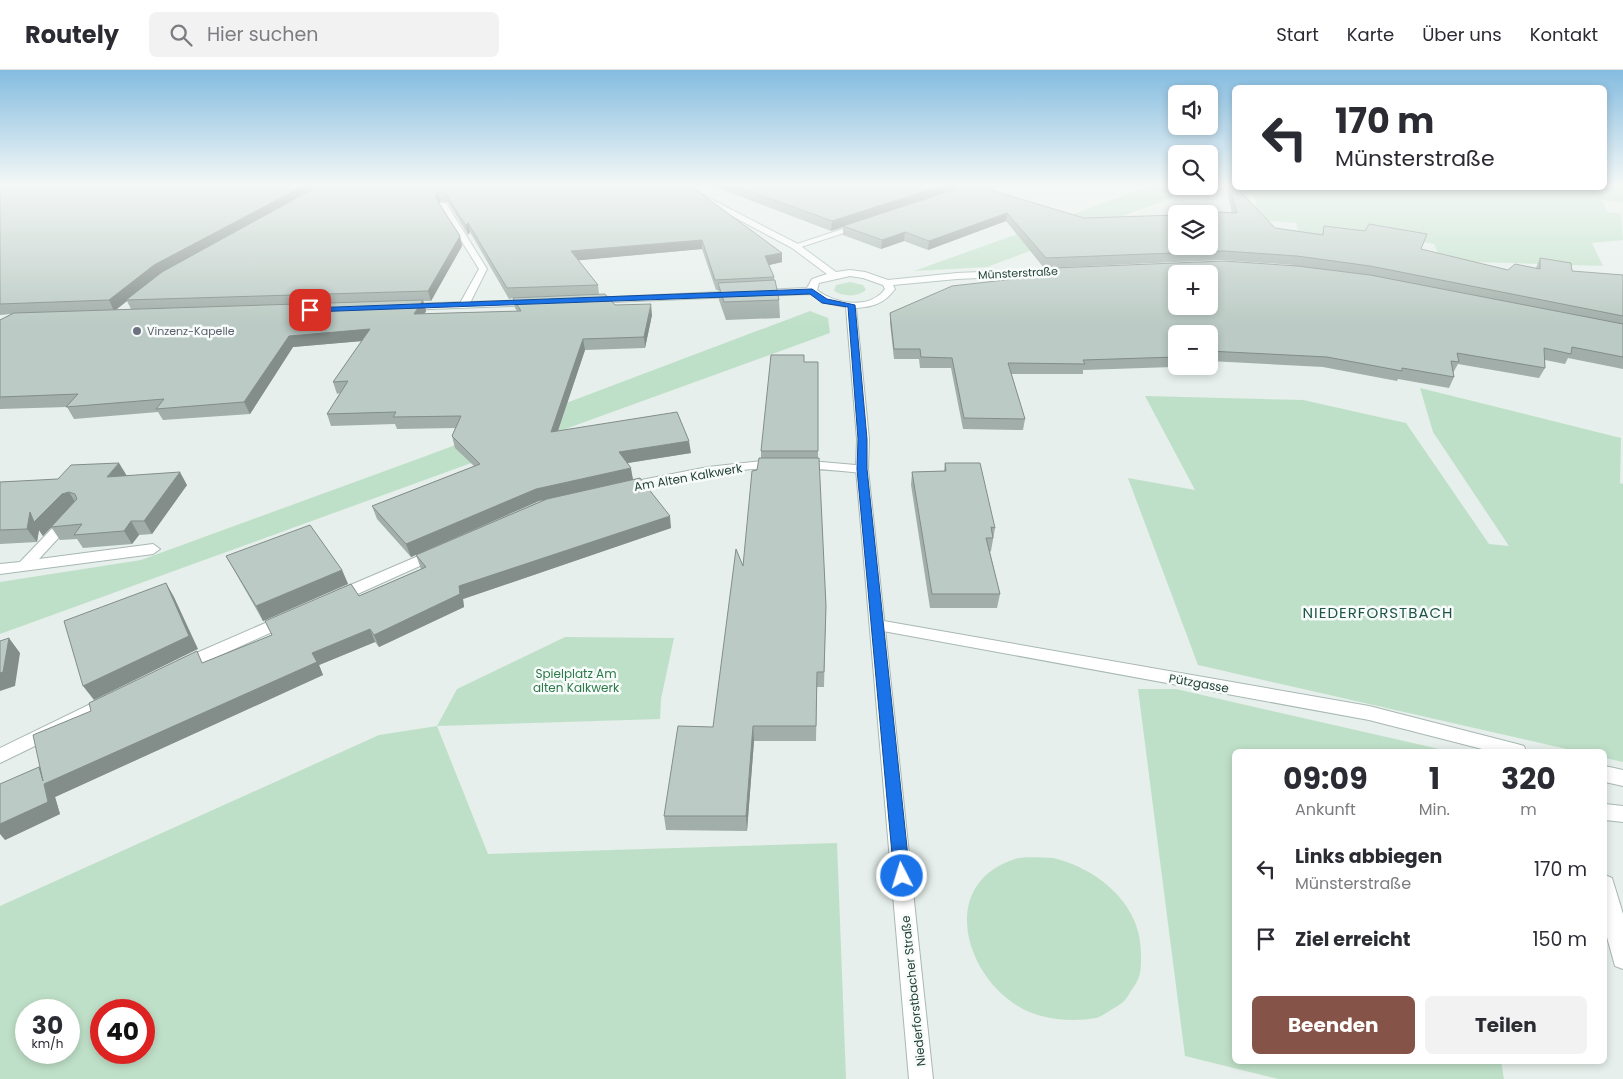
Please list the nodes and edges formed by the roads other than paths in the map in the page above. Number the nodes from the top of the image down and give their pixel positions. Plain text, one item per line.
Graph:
1 (459, 231) edge
2 (766, 231) edge
3 (844, 231) edge
4 (795, 246) junction
5 (1081, 270) edge
6 (834, 274) junction
7 (887, 283) junction
8 (812, 292) junction
9 (578, 301) edge
10 (541, 302) edge
11 (464, 305) junction
12 (851, 305) junction
13 (393, 307) edge
14 (862, 469) junction
15 (611, 491) edge
16 (78, 511) edge
17 (455, 545) edge
18 (153, 549) dead end
19 (24, 566) junction
20 (0, 569) edge
21 (321, 604) edge
22 (303, 612) edge
23 (878, 625) junction
24 (168, 673) edge
25 (124, 695) edge
26 (1509, 749) edge
27 (0, 756) edge
28 (1607, 774) edge
29 (1623, 778) edge
30 (1607, 812) edge
31 (1623, 814) edge
32 (1607, 893) edge
33 (1623, 958) edge
34 (922, 1079) edge

1 - 11 street
2 - 4 street
3 - 4 street
4 - 6 street
5 - 7 street, Münsterstraße
6 - 7 street, Münsterstraße
6 - 8 street, Münsterstraße
7 - 12 street
8 - 9 street
8 - 12 street
10 - 11 street
11 - 13 street
12 - 14 street, Niederforstbacher Straße
14 - 15 street, Am Alten Kalkwerk
14 - 23 street, Niederforstbacher Straße
16 - 19 street
17 - 21 street
18 - 19 street
19 - 20 street
22 - 24 street
23 - 26 street, Pützgasse
23 - 34 street, Niederforstbacher Straße
25 - 27 street
28 - 29 street
30 - 31 street
32 - 33 street

